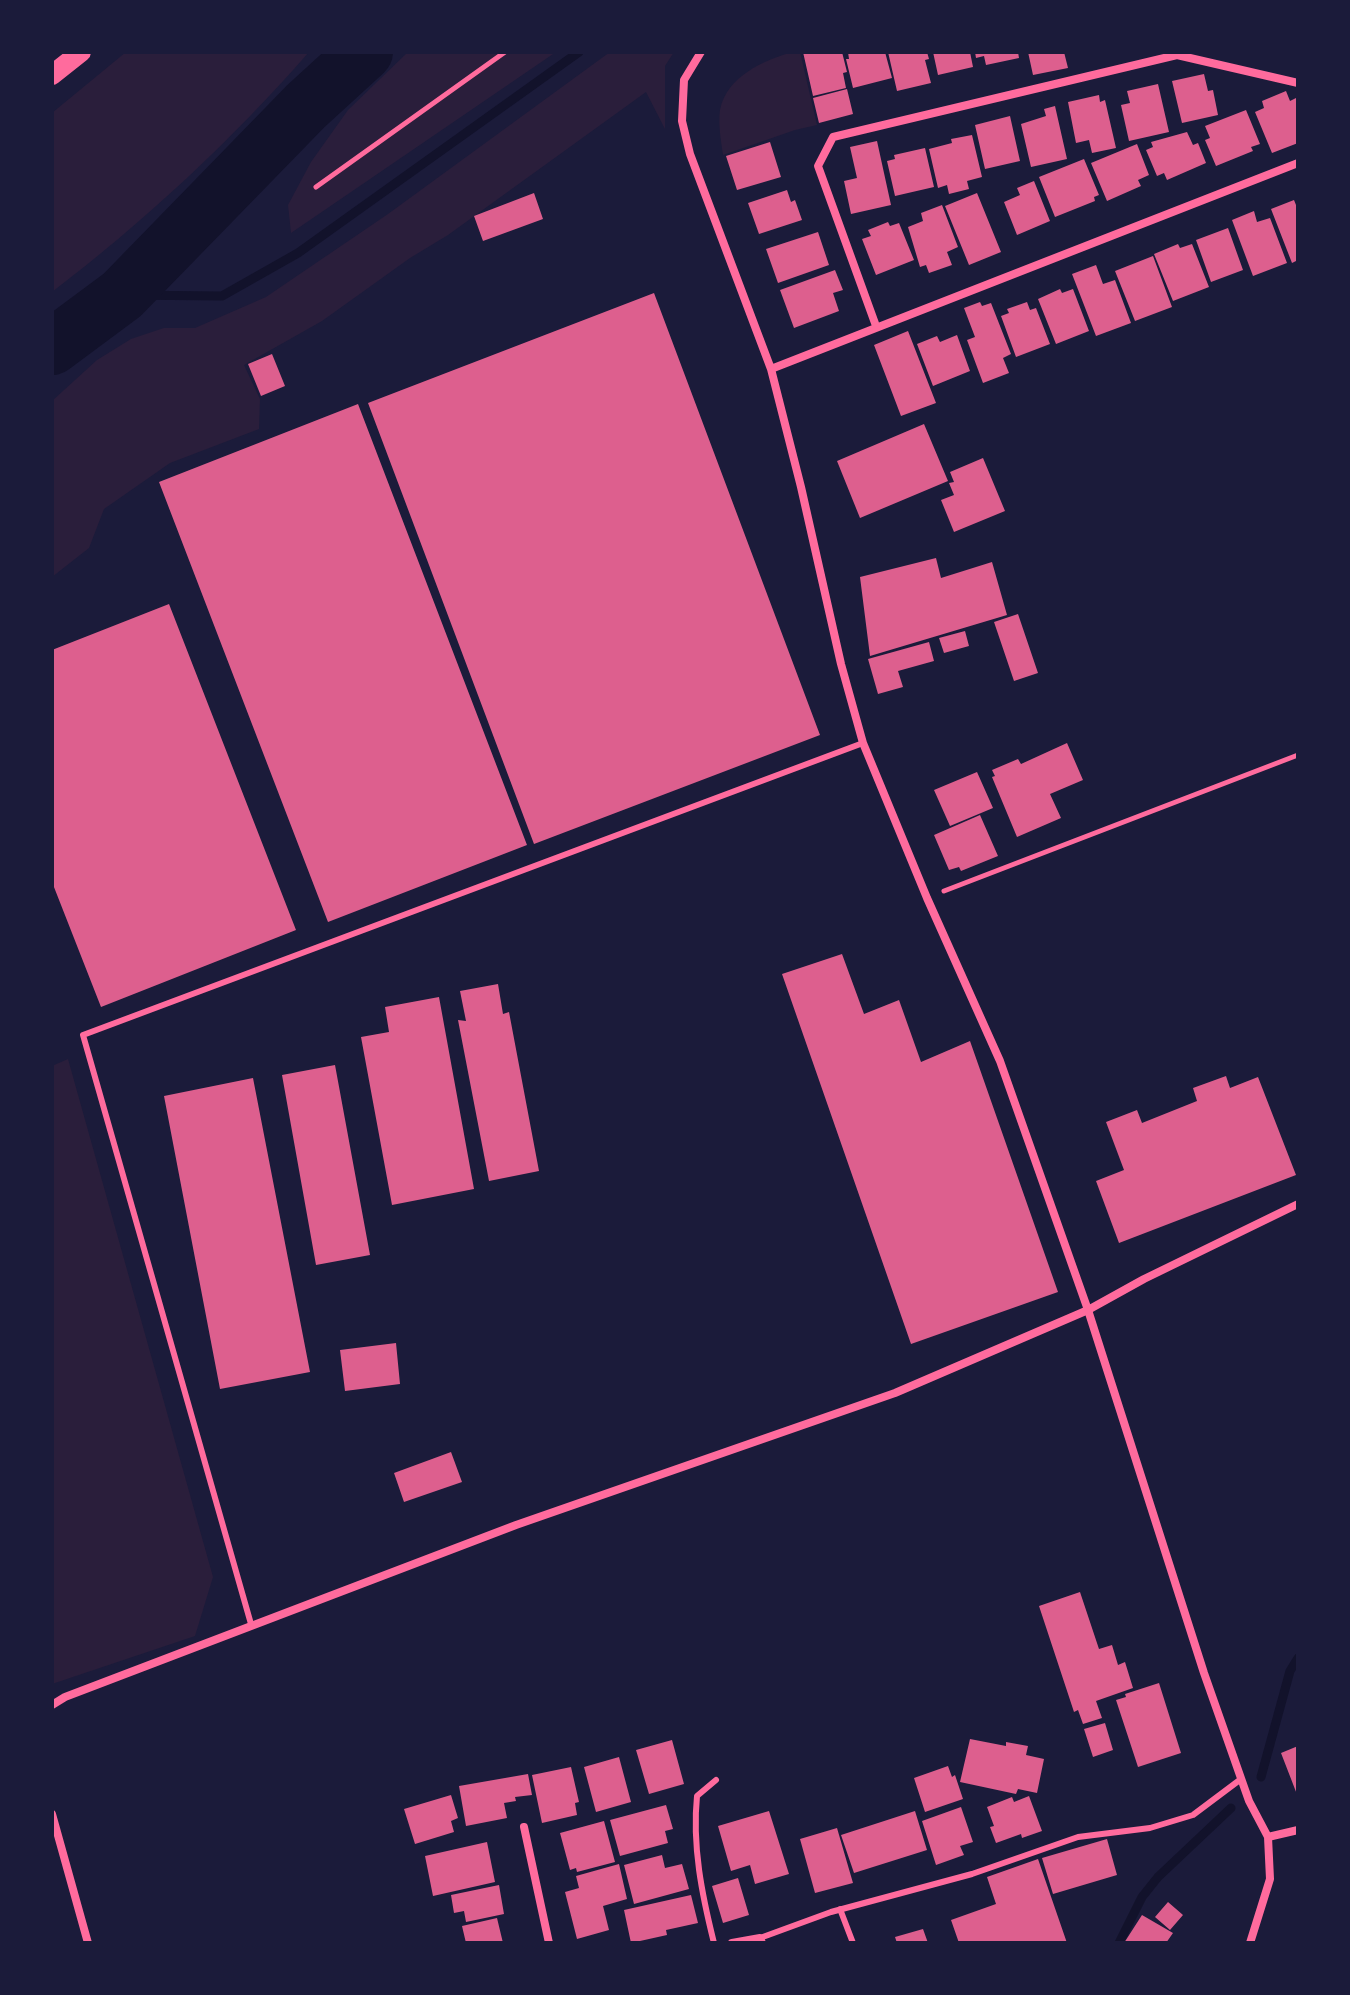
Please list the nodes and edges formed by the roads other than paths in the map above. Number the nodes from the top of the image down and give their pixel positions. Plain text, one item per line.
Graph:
1 (81, 52) edge
2 (701, 52) edge
3 (52, 75) edge
4 (1298, 83) edge
5 (1298, 163) edge
6 (876, 326) junction
7 (771, 369) junction
8 (863, 743) junction
9 (1298, 1204) edge
10 (1088, 1310) junction
11 (251, 1624) junction
12 (52, 1705) edge
13 (1241, 1779) junction
14 (716, 1780) dead end
15 (52, 1814) edge
16 (524, 1827) dead end
17 (1298, 1830) edge
18 (1268, 1837) junction
19 (840, 1909) junction
20 (761, 1940) edge
21 (88, 1943) edge
22 (549, 1943) edge
23 (714, 1943) edge
24 (732, 1943) edge
25 (853, 1943) edge
26 (1250, 1943) edge

1 - 3 main road
2 - 7 street
4 - 6 street
5 - 6 street
6 - 7 street
7 - 8 street
8 - 10 street
8 - 11 lane
9 - 10 street
10 - 11 street
10 - 13 street
11 - 12 street
13 - 18 street
13 - 19 lane
14 - 23 lane
15 - 21 street
16 - 22 street
17 - 18 street
18 - 26 street
19 - 20 lane
19 - 25 lane
20 - 24 street

